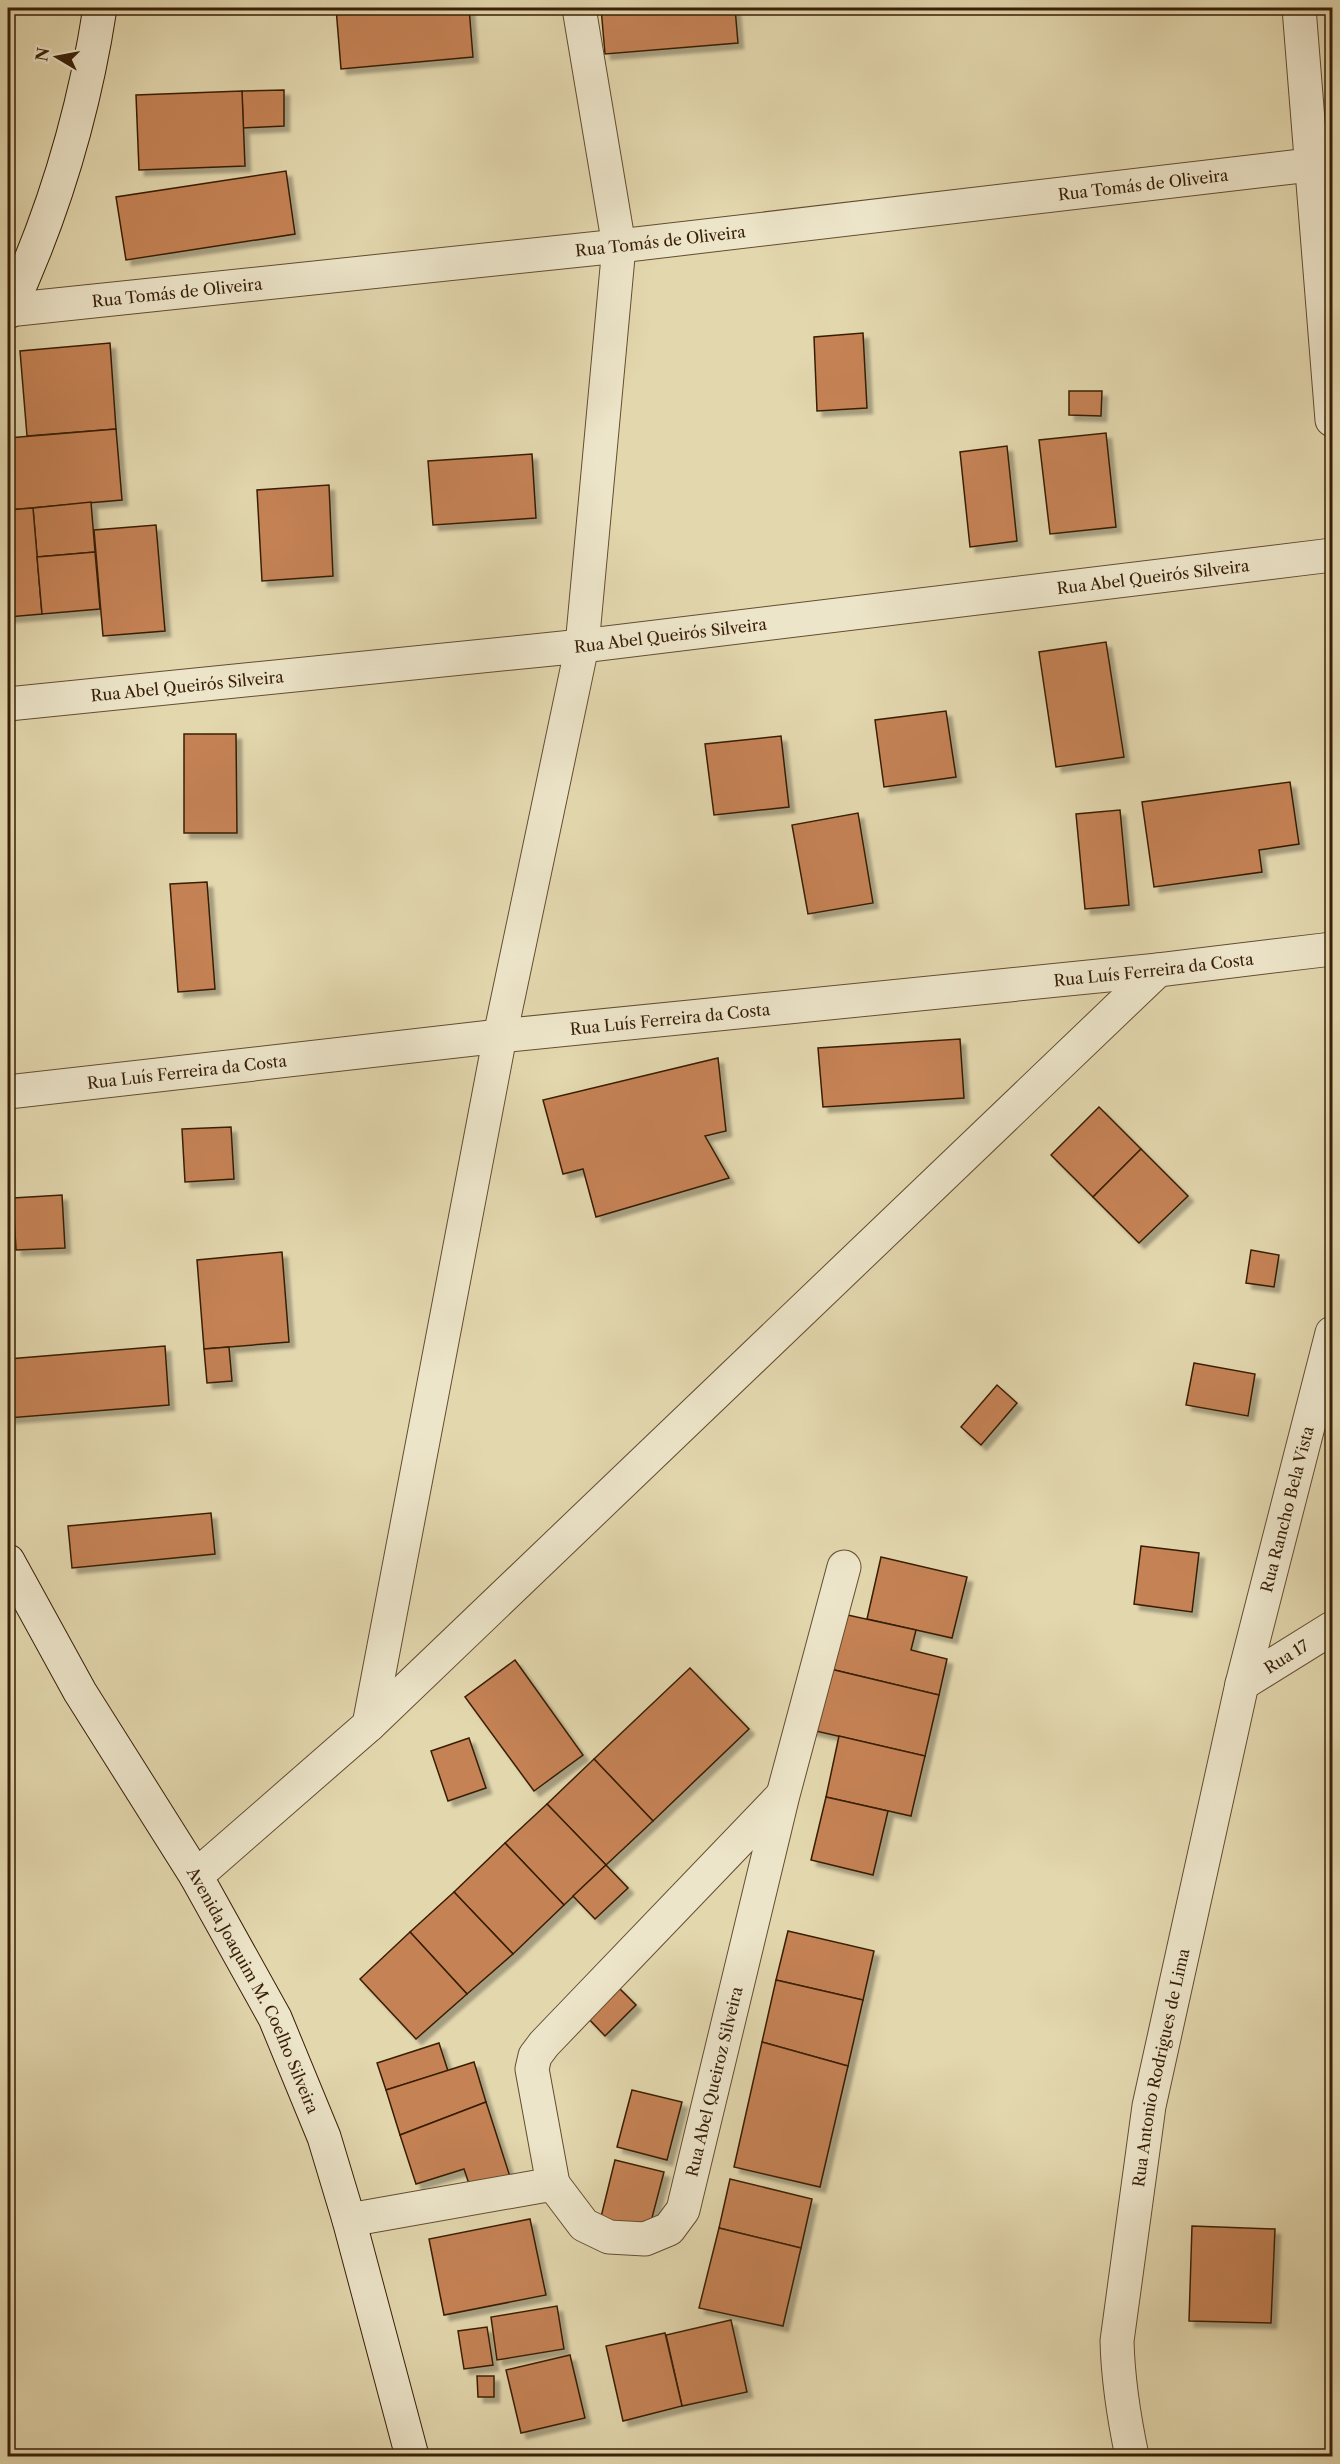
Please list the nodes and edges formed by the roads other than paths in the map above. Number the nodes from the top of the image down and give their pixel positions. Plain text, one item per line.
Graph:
1 (100, 8) edge
2 (579, 8) edge
3 (1299, 8) edge
4 (1310, 165) junction
5 (619, 246) junction
6 (8, 311) edge
7 (1332, 420) edge
8 (1332, 555) edge
9 (582, 646) junction
10 (8, 705) edge
11 (1332, 949) edge
12 (1158, 970) junction
13 (500, 1036) junction
14 (8, 1092) edge
15 (1332, 1333) edge
16 (8, 1561) edge
17 (844, 1567) dead end
18 (1332, 1628) edge
19 (1242, 1684) junction
20 (369, 1725) junction
21 (783, 1795) junction
22 (196, 1876) junction
23 (553, 2184) junction
24 (349, 2220) junction
25 (411, 2457) edge
26 (1132, 2457) edge

1 - 6 street
2 - 5 street
3 - 4 street
4 - 5 street, Rua Tomás de Oliveira
4 - 7 street
5 - 6 street, Rua Tomás de Oliveira
5 - 9 street
8 - 9 street, Rua Abel Queirós Silveira
9 - 10 street, Rua Abel Queirós Silveira
9 - 13 street
11 - 12 street, Rua Luís Ferreira da Costa
12 - 13 street, Rua Luís Ferreira da Costa
12 - 20 street
13 - 14 street, Rua Luís Ferreira da Costa
13 - 20 street
15 - 19 street, Rua Rancho Bela Vista
16 - 22 street, Avenida Joaquim M. Coelho Silveira
17 - 21 street, Rua Abel Queiroz Silveira
18 - 19 street, Rua 17
19 - 26 street, Rua Antonio Rodrigues de Lima
20 - 22 street
21 - 23 street, Rua Abel Queiroz Silveira
21 - 23 street, Rua Abel Queiroz Silveira
22 - 24 street, Avenida Joaquim M. Coelho Silveira
23 - 24 street
24 - 25 street, Avenida Joaquim M. Coelho Silveira

